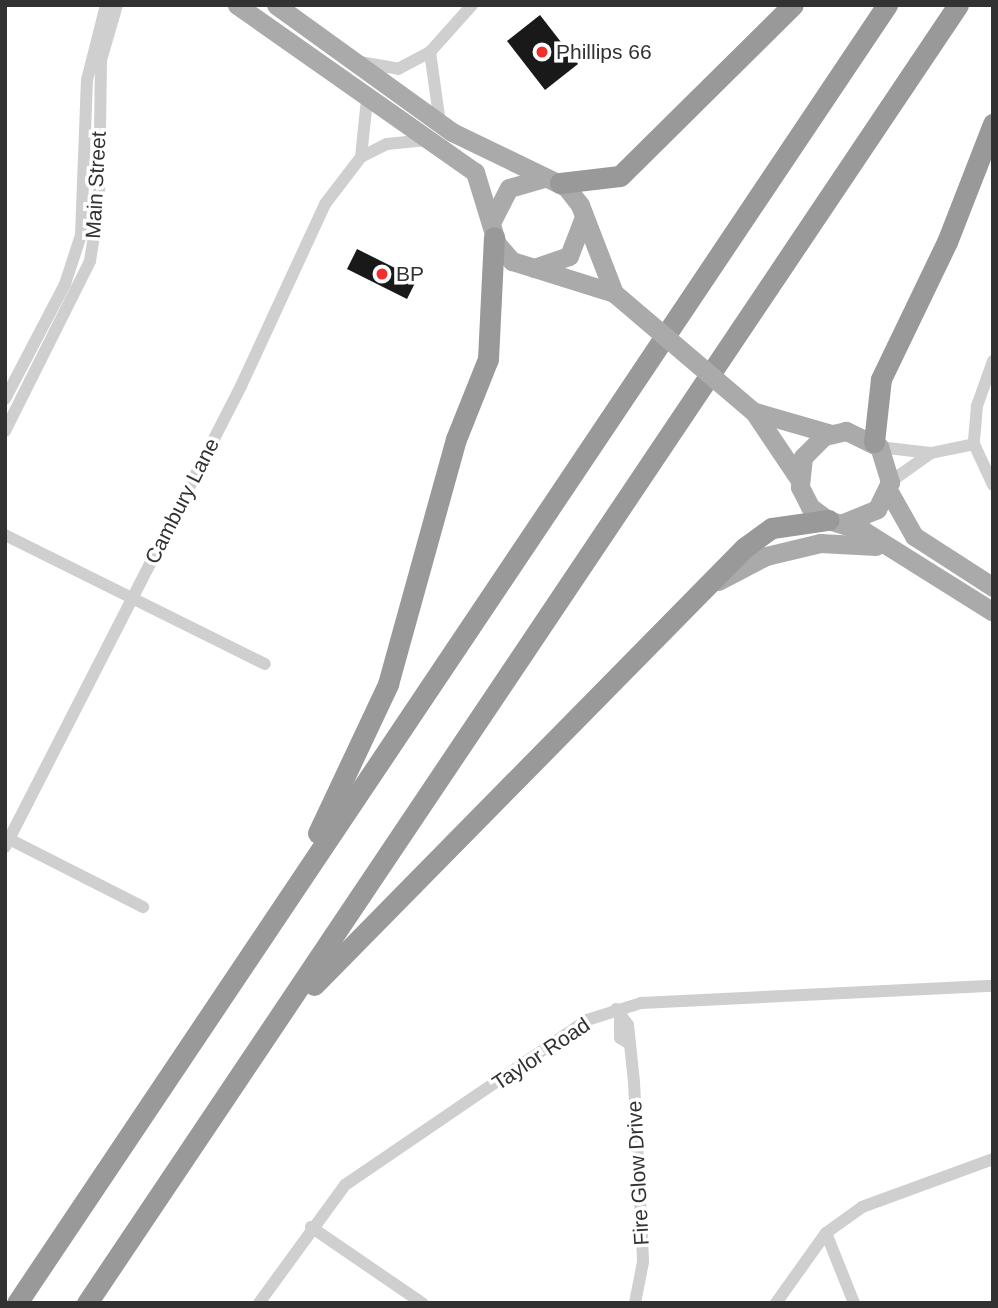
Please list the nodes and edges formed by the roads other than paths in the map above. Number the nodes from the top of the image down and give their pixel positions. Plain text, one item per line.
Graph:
1 (106, 5) edge
2 (117, 5) edge
3 (237, 5) edge
4 (276, 5) edge
5 (472, 5) edge
6 (793, 5) edge
7 (887, 5) edge
8 (958, 5) edge
9 (430, 52) junction
10 (359, 62) junction
11 (367, 99) junction
12 (440, 123) junction
13 (993, 124) edge
14 (427, 140) junction
15 (360, 157) junction
16 (552, 180) junction
17 (582, 213) junction
18 (493, 229) junction
19 (526, 267) junction
20 (614, 293) junction
21 (993, 361) edge
22 (5, 399) edge
23 (754, 412) junction
24 (5, 431) edge
25 (831, 433) junction
26 (876, 444) junction
27 (974, 444) junction
28 (930, 453) junction
29 (799, 479) junction
30 (993, 485) edge
31 (889, 486) junction
32 (836, 521) junction
33 (5, 535) edge
34 (897, 551) junction
35 (718, 581) junction
36 (993, 587) edge
37 (132, 597) junction
38 (993, 612) edge
39 (265, 664) dead end
40 (7, 841) edge
41 (294, 889) junction
42 (143, 907) dead end
43 (993, 986) edge
44 (618, 1014) junction
45 (269, 1032) junction
46 (993, 1159) edge
47 (311, 1227) junction
48 (826, 1233) junction
49 (17, 1303) edge
50 (87, 1303) edge
51 (259, 1303) edge
52 (422, 1303) edge
53 (635, 1303) edge
54 (776, 1303) edge
55 (854, 1303) edge

1 - 22 street, Main Street
2 - 24 street, Main Street
3 - 11 main road
4 - 10 main road
5 - 9 street
6 - 16 highway
7 - 41 highway
8 - 45 highway
9 - 10 street
9 - 12 street
10 - 12 main road
11 - 14 main road
11 - 15 street, Cambury Lane
12 - 16 main road
13 - 26 highway
14 - 15 street
14 - 18 main road
15 - 37 street, Cambury Lane
16 - 17 main road
16 - 18 main road
17 - 19 main road
17 - 20 main road
18 - 19 main road
18 - 41 highway
19 - 20 main road
20 - 23 main road, bridge
21 - 27 street
23 - 25 main road
23 - 29 main road
25 - 26 main road
25 - 29 main road
26 - 28 street
26 - 31 main road
27 - 28 street
27 - 30 street
28 - 31 street
29 - 32 main road
31 - 32 main road
31 - 36 main road
32 - 34 main road
32 - 35 highway
33 - 37 street
34 - 35 main road
34 - 38 main road
35 - 45 highway
37 - 39 street
37 - 40 street, Cambury Lane
40 - 42 street
41 - 49 highway
43 - 44 street, Taylor Road
44 - 47 street, Taylor Road
44 - 53 street, Fire Glow Drive
45 - 50 highway
46 - 48 street
47 - 51 street, Taylor Road
47 - 52 street
48 - 54 street
48 - 55 street

